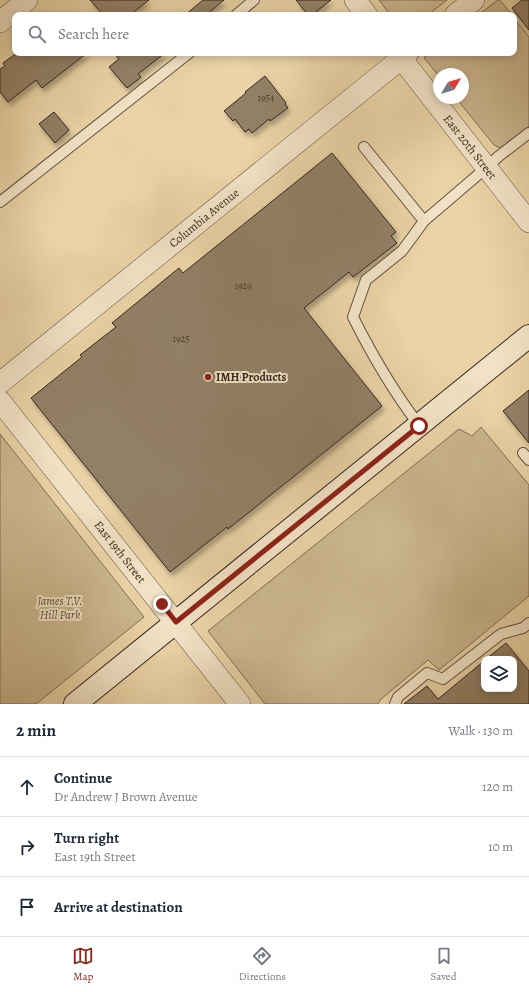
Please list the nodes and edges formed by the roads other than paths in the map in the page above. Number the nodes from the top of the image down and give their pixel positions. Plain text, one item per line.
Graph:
1 (27, 0) edge
2 (254, 0) edge
3 (355, 0) edge
4 (474, 0) edge
5 (12, 12) edge
6 (12, 12) edge
7 (240, 12) edge
8 (365, 12) edge
9 (459, 12) edge
10 (0, 22) edge
11 (185, 56) edge
12 (401, 56) edge
13 (403, 56) edge
14 (529, 133) edge
15 (364, 147) dead end
16 (486, 168) junction
17 (0, 202) edge
18 (424, 221) junction
19 (529, 222) edge
20 (529, 336) edge
21 (0, 383) edge
22 (0, 400) edge
23 (419, 426) junction
24 (176, 622) junction
25 (529, 623) edge
26 (75, 704) edge
27 (240, 704) edge
28 (395, 704) edge

1 - 6 street
2 - 7 lane
3 - 8 street
4 - 9 street
5 - 10 street
11 - 17 lane
12 - 21 street, Columbia Avenue
13 - 16 street, East 20th Street
14 - 16 lane
15 - 18 lane
16 - 18 lane
16 - 19 street, East 20th Street
18 - 23 lane
20 - 23 main road
22 - 24 street, East 19th Street
23 - 24 main road
24 - 26 main road
24 - 27 street, East 19th Street
25 - 28 lane

